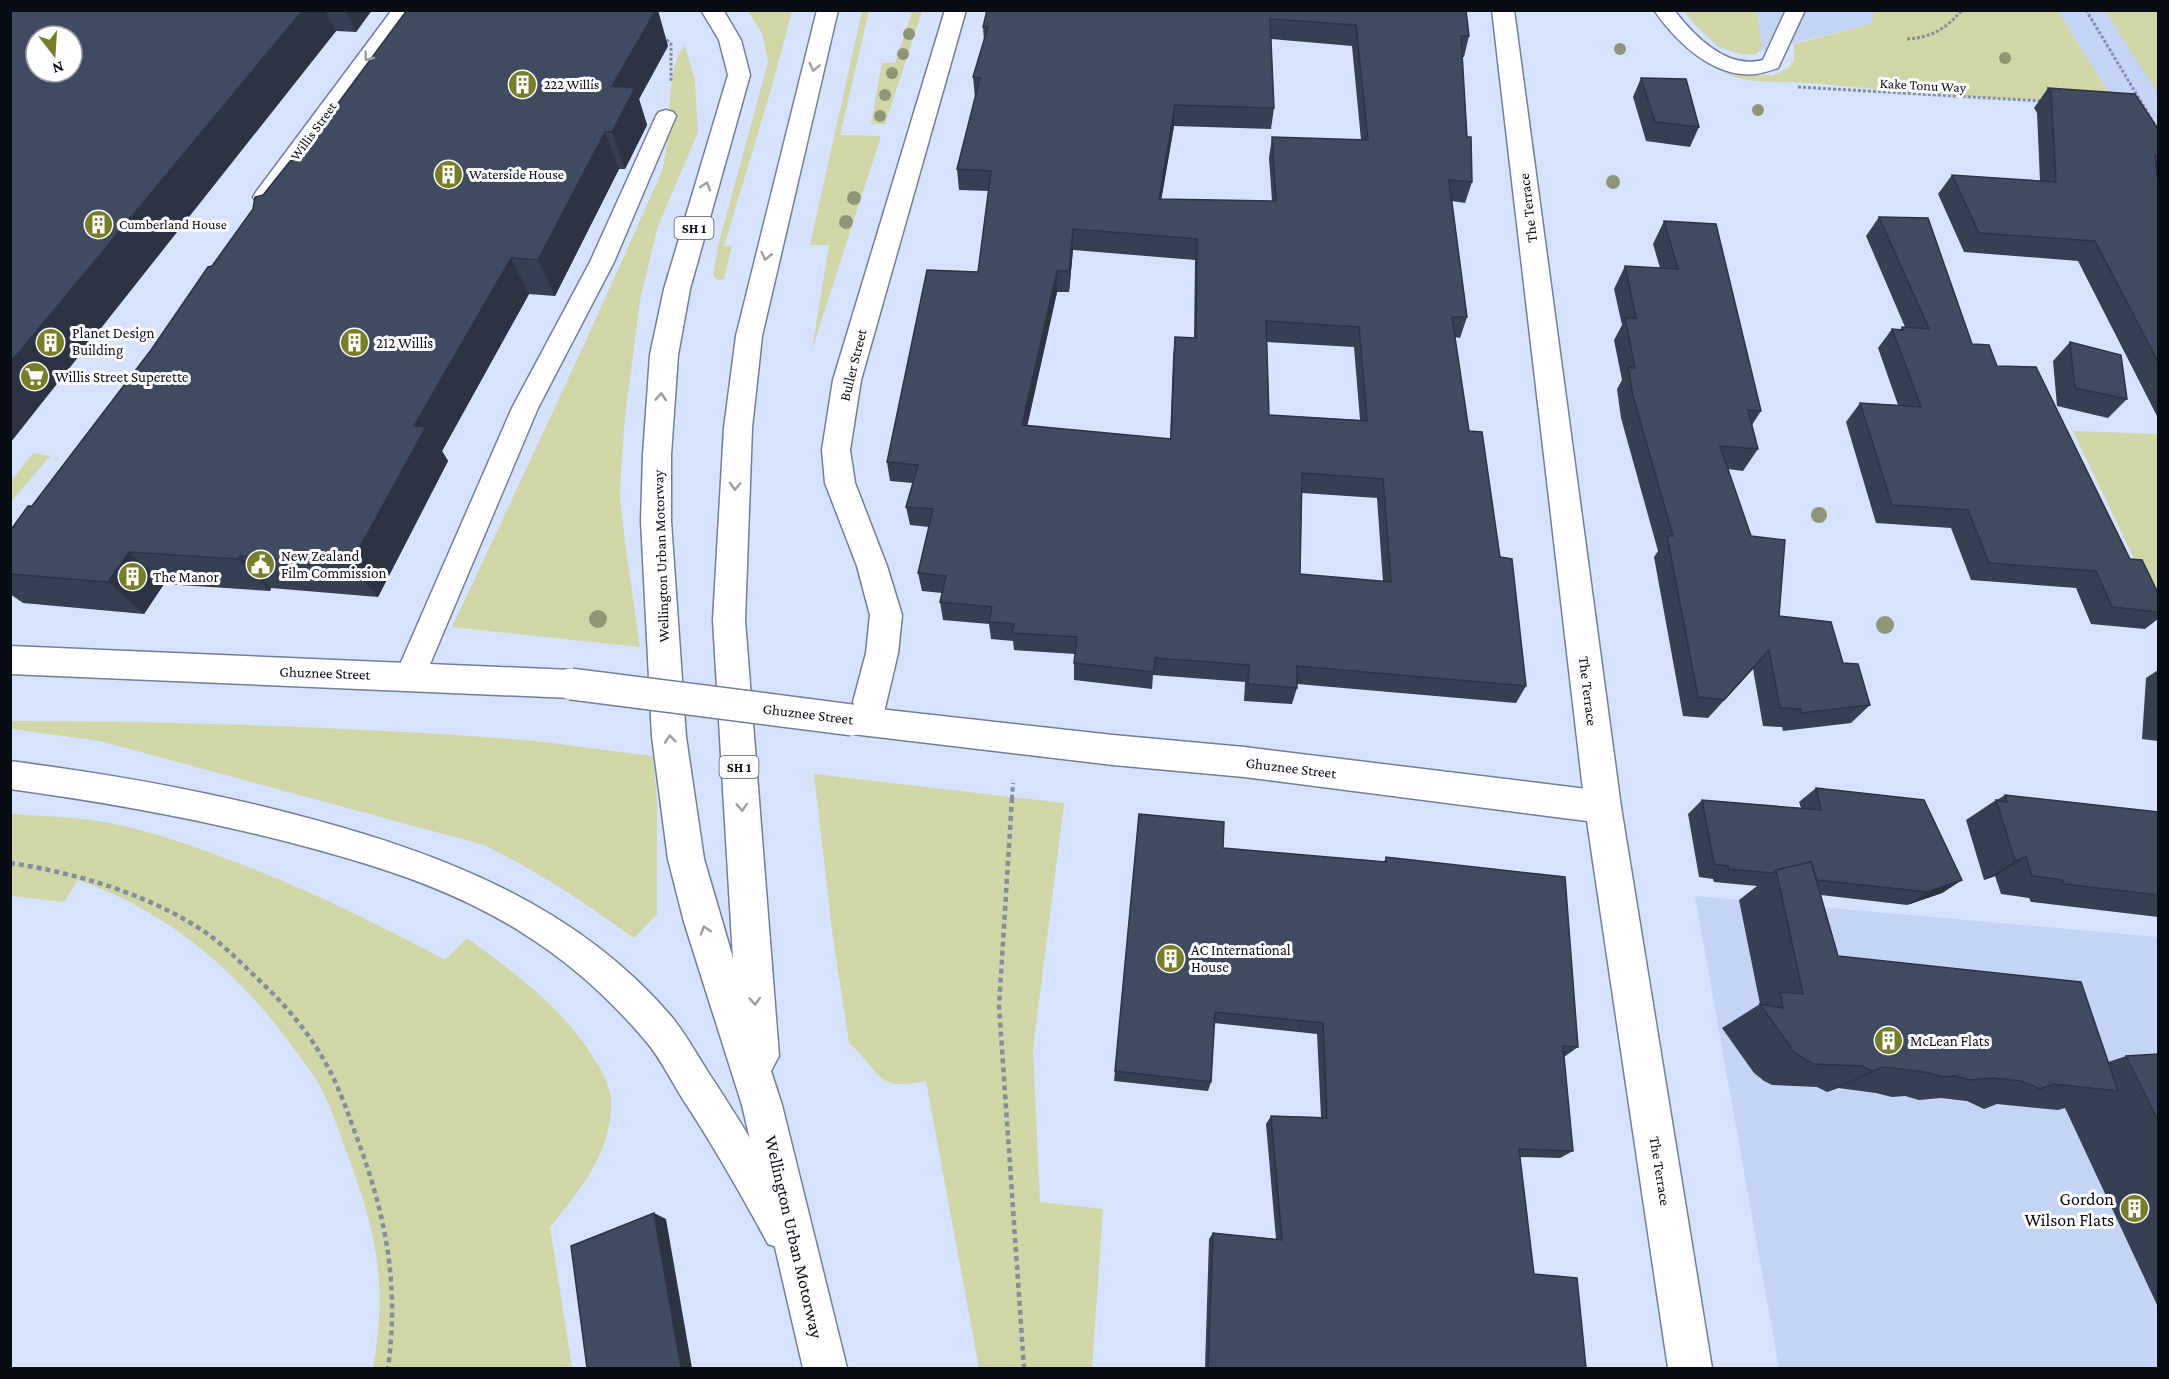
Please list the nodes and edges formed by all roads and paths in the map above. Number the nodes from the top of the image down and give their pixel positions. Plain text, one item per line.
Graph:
1 (403, 10) edge
2 (711, 10) edge
3 (828, 10) edge
4 (956, 10) edge
5 (1503, 10) edge
6 (1663, 10) edge
7 (1796, 10) edge
8 (1962, 10) edge
9 (2086, 10) edge
10 (659, 30) dead end
11 (1907, 39) dead end
12 (1796, 87) dead end
13 (2046, 102) edge
14 (2134, 105) edge
15 (2144, 105) junction
16 (666, 116) joint
17 (2158, 130) edge
18 (249, 220) edge
19 (10, 660) edge
20 (410, 676) junction
21 (858, 720) junction
22 (1017, 740) junction
23 (10, 776) edge
24 (1603, 807) junction
25 (10, 863) edge
26 (762, 1106) junction
27 (800, 1261) junction
28 (388, 1368) edge
29 (825, 1368) edge
30 (1024, 1368) edge
31 (1690, 1368) edge

1 -> 18 main road, Willis Street
26 -> 2 main road, Wellington Urban Motorway / SH 1
3 -> 26 main road, Wellington Urban Motorway / SH 1
4 - 21 main road, Buller Street
5 - 24 main road, The Terrace
6 - 7 lane
8 - 11 path
9 - 15 path
10 - 16 path
12 - 13 path, Kake Tonu Way
14 - 15 path
15 - 17 path
16 - 20 lane
19 - 20 main road, Ghuznee Street
20 - 21 main road, Ghuznee Street, bridge
21 - 22 main road, Ghuznee Street
22 - 24 main road, Ghuznee Street
22 - 30 path
23 - 27 lane
24 - 31 main road, The Terrace
25 - 28 path
26 - 27 main road, Wellington Urban Motorway / SH 1
27 - 29 main road, Wellington Urban Motorway / SH 1

